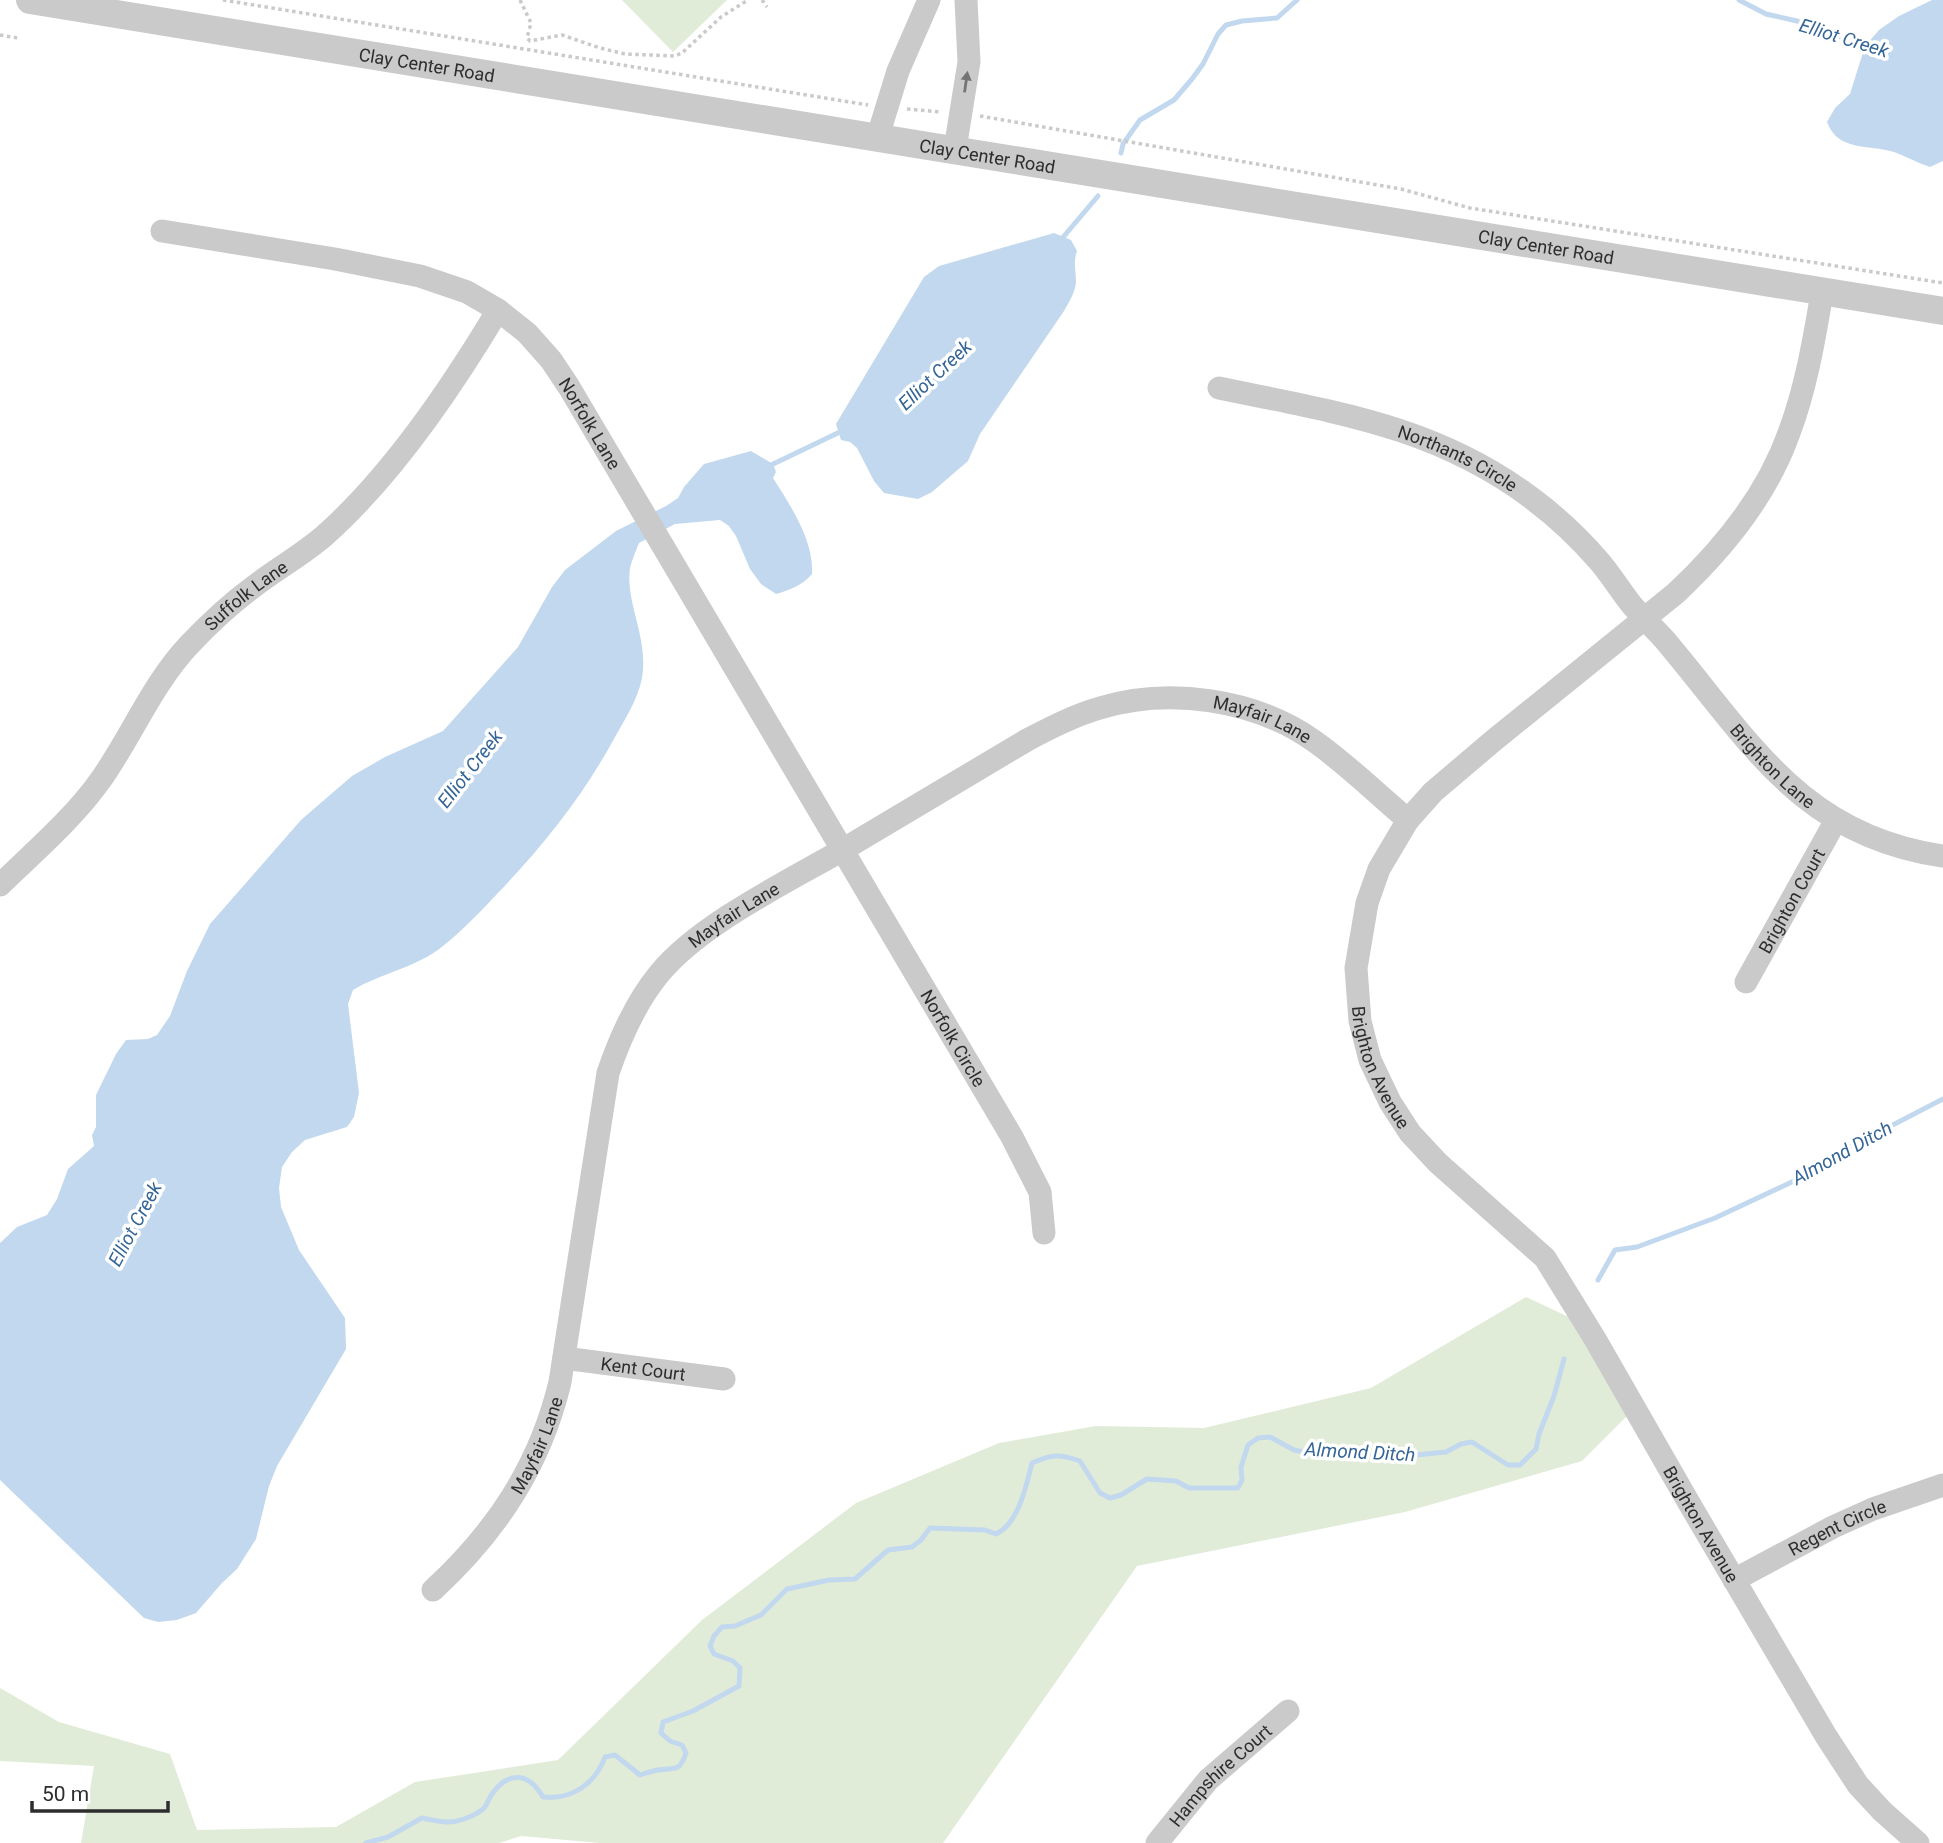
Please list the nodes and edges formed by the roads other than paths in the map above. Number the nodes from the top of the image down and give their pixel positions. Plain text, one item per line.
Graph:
1 (30, 0) edge
2 (929, 0) edge
3 (966, 0) edge
4 (878, 136) junction
5 (955, 149) junction
6 (162, 232) dead end
7 (1822, 293) junction
8 (498, 310) junction
9 (1943, 311) edge
10 (1219, 388) dead end
11 (1644, 619) junction
12 (1408, 820) junction
13 (1836, 820) junction
14 (843, 850) junction
15 (1943, 856) edge
16 (0, 885) edge
17 (1746, 982) dead end
18 (1044, 1233) dead end
19 (564, 1358) junction
20 (724, 1379) dead end
21 (1943, 1485) edge
22 (1734, 1580) junction
23 (433, 1590) dead end
24 (1288, 1711) dead end
25 (1157, 1843) edge
26 (1918, 1843) edge

1 - 4 street, Clay Center Road
2 - 4 street
5 -> 3 street
4 - 5 street, Clay Center Road
5 - 7 street, Clay Center Road
6 - 8 street, Norfolk Lane
7 - 9 street, Clay Center Road
7 - 11 street, Brighton Avenue
8 - 14 street, Norfolk Lane
8 - 16 street, Suffolk Lane
10 - 11 street, Northants Circle
11 - 12 street, Brighton Avenue
11 - 13 street, Brighton Lane
12 - 14 street, Mayfair Lane
12 - 22 street, Brighton Avenue
13 - 15 street, Brighton Lane
13 - 17 street, Brighton Court
14 - 18 street, Norfolk Circle
14 - 19 street, Mayfair Lane
19 - 20 street, Kent Court
19 - 23 street, Mayfair Lane
21 - 22 street, Regent Circle
22 - 26 street, Brighton Avenue
24 - 25 street, Hampshire Court

